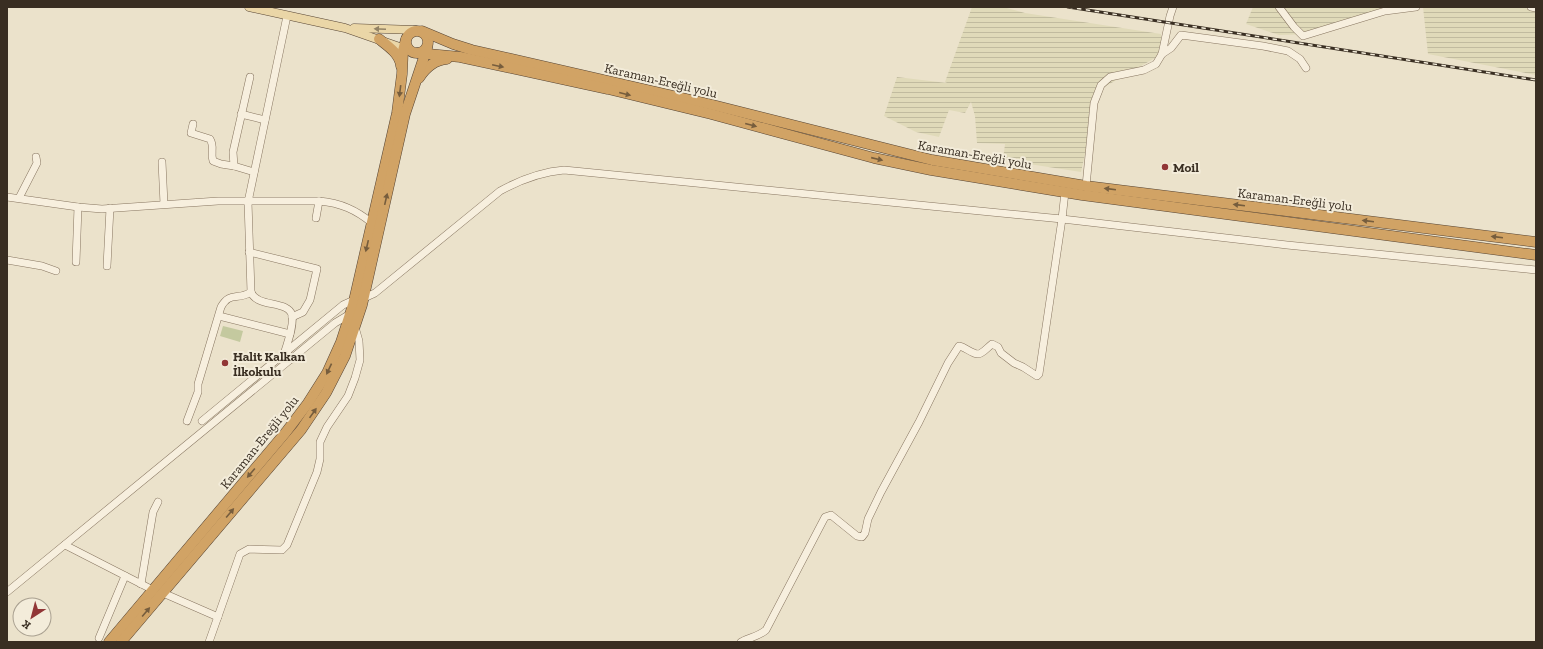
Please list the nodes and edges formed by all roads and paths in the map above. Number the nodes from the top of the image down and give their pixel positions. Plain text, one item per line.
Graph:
1 (249, 7) edge
2 (1173, 7) edge
3 (1279, 7) edge
4 (1416, 7) edge
5 (1531, 7) edge
6 (1536, 8) edge
7 (287, 16) junction
8 (345, 28) junction
9 (419, 31) junction
10 (379, 39) junction
11 (415, 49) junction
12 (1162, 54) junction
13 (460, 57) junction
14 (1306, 68) dead end
15 (402, 74) junction
16 (250, 77) dead end
17 (411, 94) junction
18 (241, 114) junction
19 (265, 120) junction
20 (193, 124) dead end
21 (36, 157) dead end
22 (162, 162) dead end
23 (234, 166) junction
24 (254, 172) junction
25 (1086, 186) junction
26 (1065, 192) junction
27 (7, 197) edge
28 (19, 198) junction
29 (320, 201) junction
30 (248, 202) junction
31 (164, 204) junction
32 (78, 207) junction
33 (110, 208) junction
34 (316, 218) dead end
35 (1062, 219) junction
36 (372, 223) junction
37 (1536, 242) edge
38 (249, 252) junction
39 (1536, 255) edge
40 (7, 260) edge
41 (76, 262) dead end
42 (107, 266) dead end
43 (56, 270) dead end
44 (1536, 270) edge
45 (251, 292) junction
46 (359, 299) junction
47 (350, 314) junction
48 (219, 316) junction
49 (292, 317) junction
50 (355, 326) junction
51 (290, 334) junction
52 (285, 352) junction
53 (292, 359) junction
54 (202, 421) dead end
55 (187, 422) dead end
56 (158, 502) dead end
57 (65, 545) junction
58 (125, 576) junction
59 (142, 584) junction
60 (153, 590) junction
61 (7, 592) edge
62 (163, 593) junction
63 (218, 617) junction
64 (104, 640) edge
65 (121, 642) edge
66 (209, 642) edge
67 (741, 642) edge

1 - 7 main road
2 - 12 street
3 - 4 street
5 - 6 street
7 - 8 main road
7 - 19 street
9 -> 8 main road
8 - 10 main road
9 - 11 highway
9 - 11 highway, Karaman-Ereğli yolu
9 - 25 highway, Karaman-Ereğli yolu
10 - 11 main road
10 - 15 highway
11 - 13 highway
11 - 15 highway, Karaman-Ereğli yolu
11 - 17 highway
12 - 14 street
12 - 25 street
13 - 17 highway
13 -> 26 highway, Karaman-Ereğli yolu
15 -> 36 highway, Karaman-Ereğli yolu
16 - 18 street
46 -> 17 highway, Karaman-Ereğli yolu
18 - 19 street
18 - 23 street
19 - 24 street
20 - 23 street
21 - 28 street
22 - 31 street
23 - 24 street
24 - 30 street
37 -> 25 highway, Karaman-Ereğli yolu
26 - 35 street
26 - 39 highway, Karaman-Ereğli yolu
27 - 28 street
28 - 32 street
29 - 30 street
29 - 34 street
29 - 36 street
30 - 31 street
30 - 38 street
31 - 33 street
32 - 33 street
32 - 41 street
33 - 42 street
35 - 44 street
35 - 46 street
35 - 67 street
36 -> 46 highway, Karaman-Ereğli yolu
38 - 45 street
38 - 49 street
40 - 43 street
45 - 48 street
45 - 49 street
46 - 47 highway, Karaman-Ereğli yolu
46 - 50 highway, Karaman-Ereğli yolu
46 - 52 street
47 - 53 street
47 -> 60 highway, Karaman-Ereğli yolu
48 - 51 street
48 - 55 street
49 - 51 street
62 -> 50 highway, Karaman-Ereğli yolu
50 - 63 street
51 - 52 street
52 - 53 street
52 - 54 street
53 - 57 street
56 - 59 street
57 - 58 street
57 - 61 street
58 - 59 street
58 - 64 street
59 - 60 street
60 - 64 highway, Karaman-Ereğli yolu
62 - 63 street
65 -> 62 highway, Karaman-Ereğli yolu
63 - 66 street

